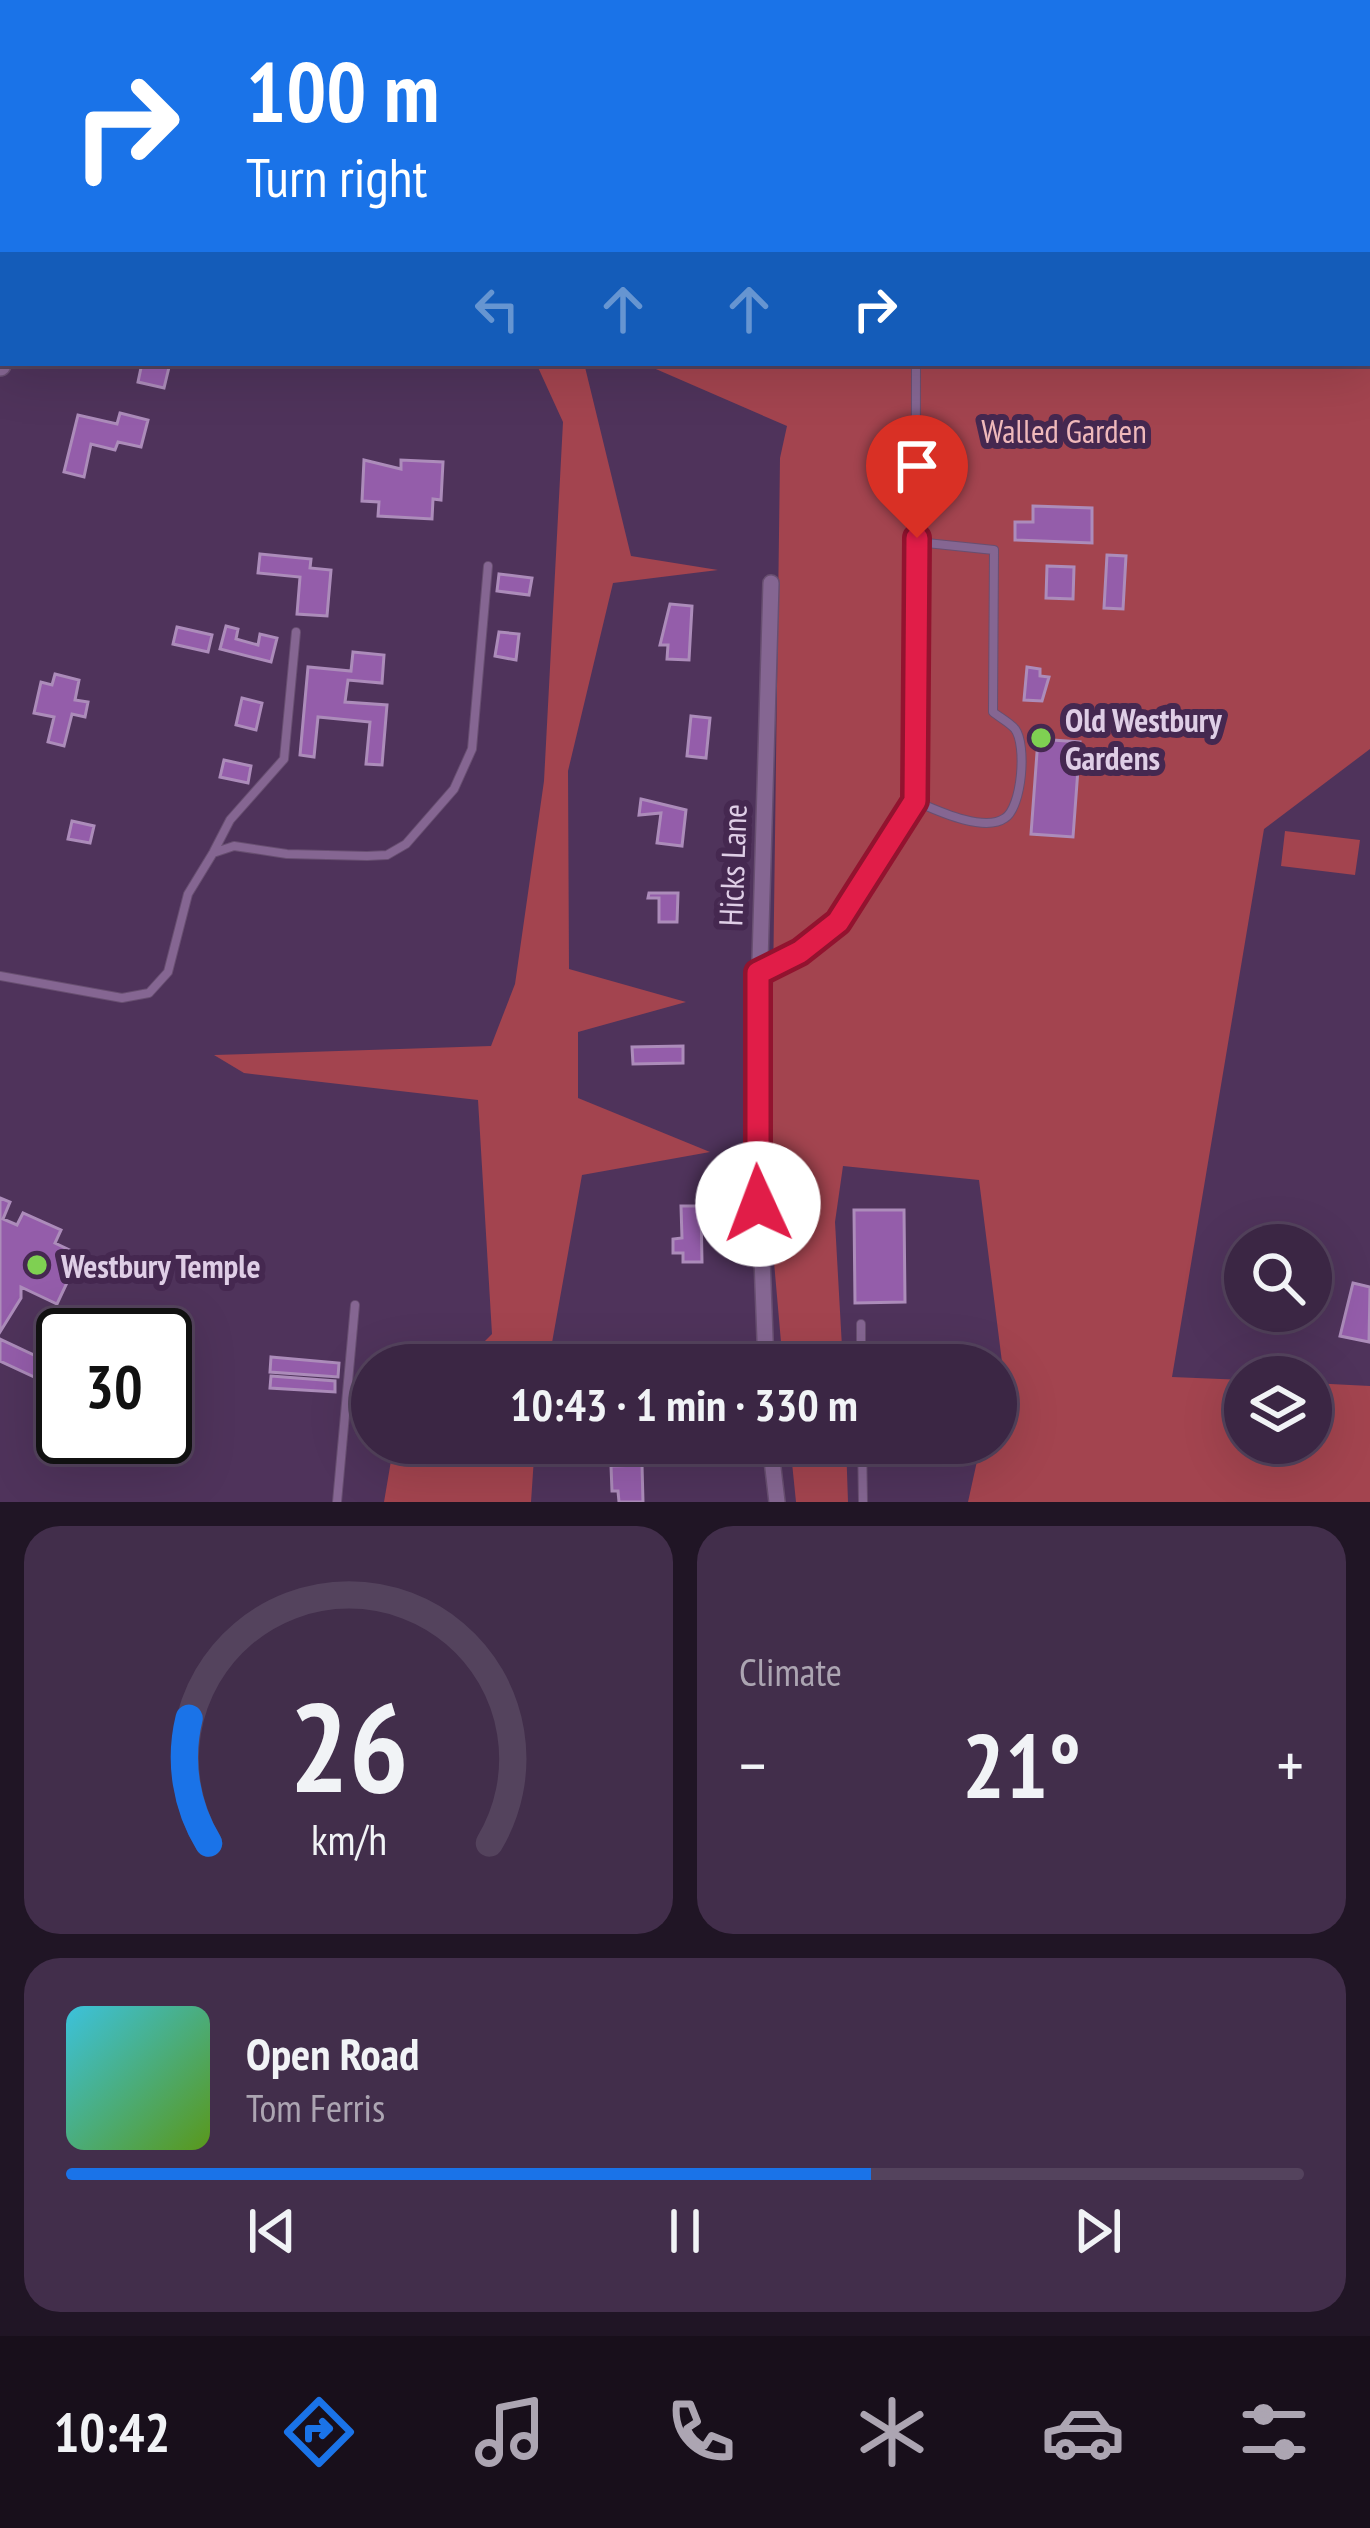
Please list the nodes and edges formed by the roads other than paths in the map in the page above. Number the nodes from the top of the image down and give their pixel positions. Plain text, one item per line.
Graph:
1 (916, 366) edge
2 (917, 542) junction
3 (488, 566) dead end
4 (771, 583) dead end
5 (296, 632) dead end
6 (915, 801) junction
7 (213, 853) junction
8 (758, 973) junction
9 (0, 976) edge
10 (355, 1305) dead end
11 (861, 1324) dead end
12 (765, 1344) edge
13 (861, 1344) edge
14 (772, 1464) edge
15 (862, 1464) edge
16 (337, 1502) edge
17 (777, 1502) edge
18 (863, 1502) edge

1 - 2 lane
2 - 6 lane
2 - 6 lane
3 - 7 lane
4 - 8 street, Hicks Lane
5 - 7 lane
6 - 8 lane
7 - 9 lane
8 - 12 street, Hicks Lane
10 - 16 lane
11 - 13 lane
14 - 17 street
15 - 18 lane

